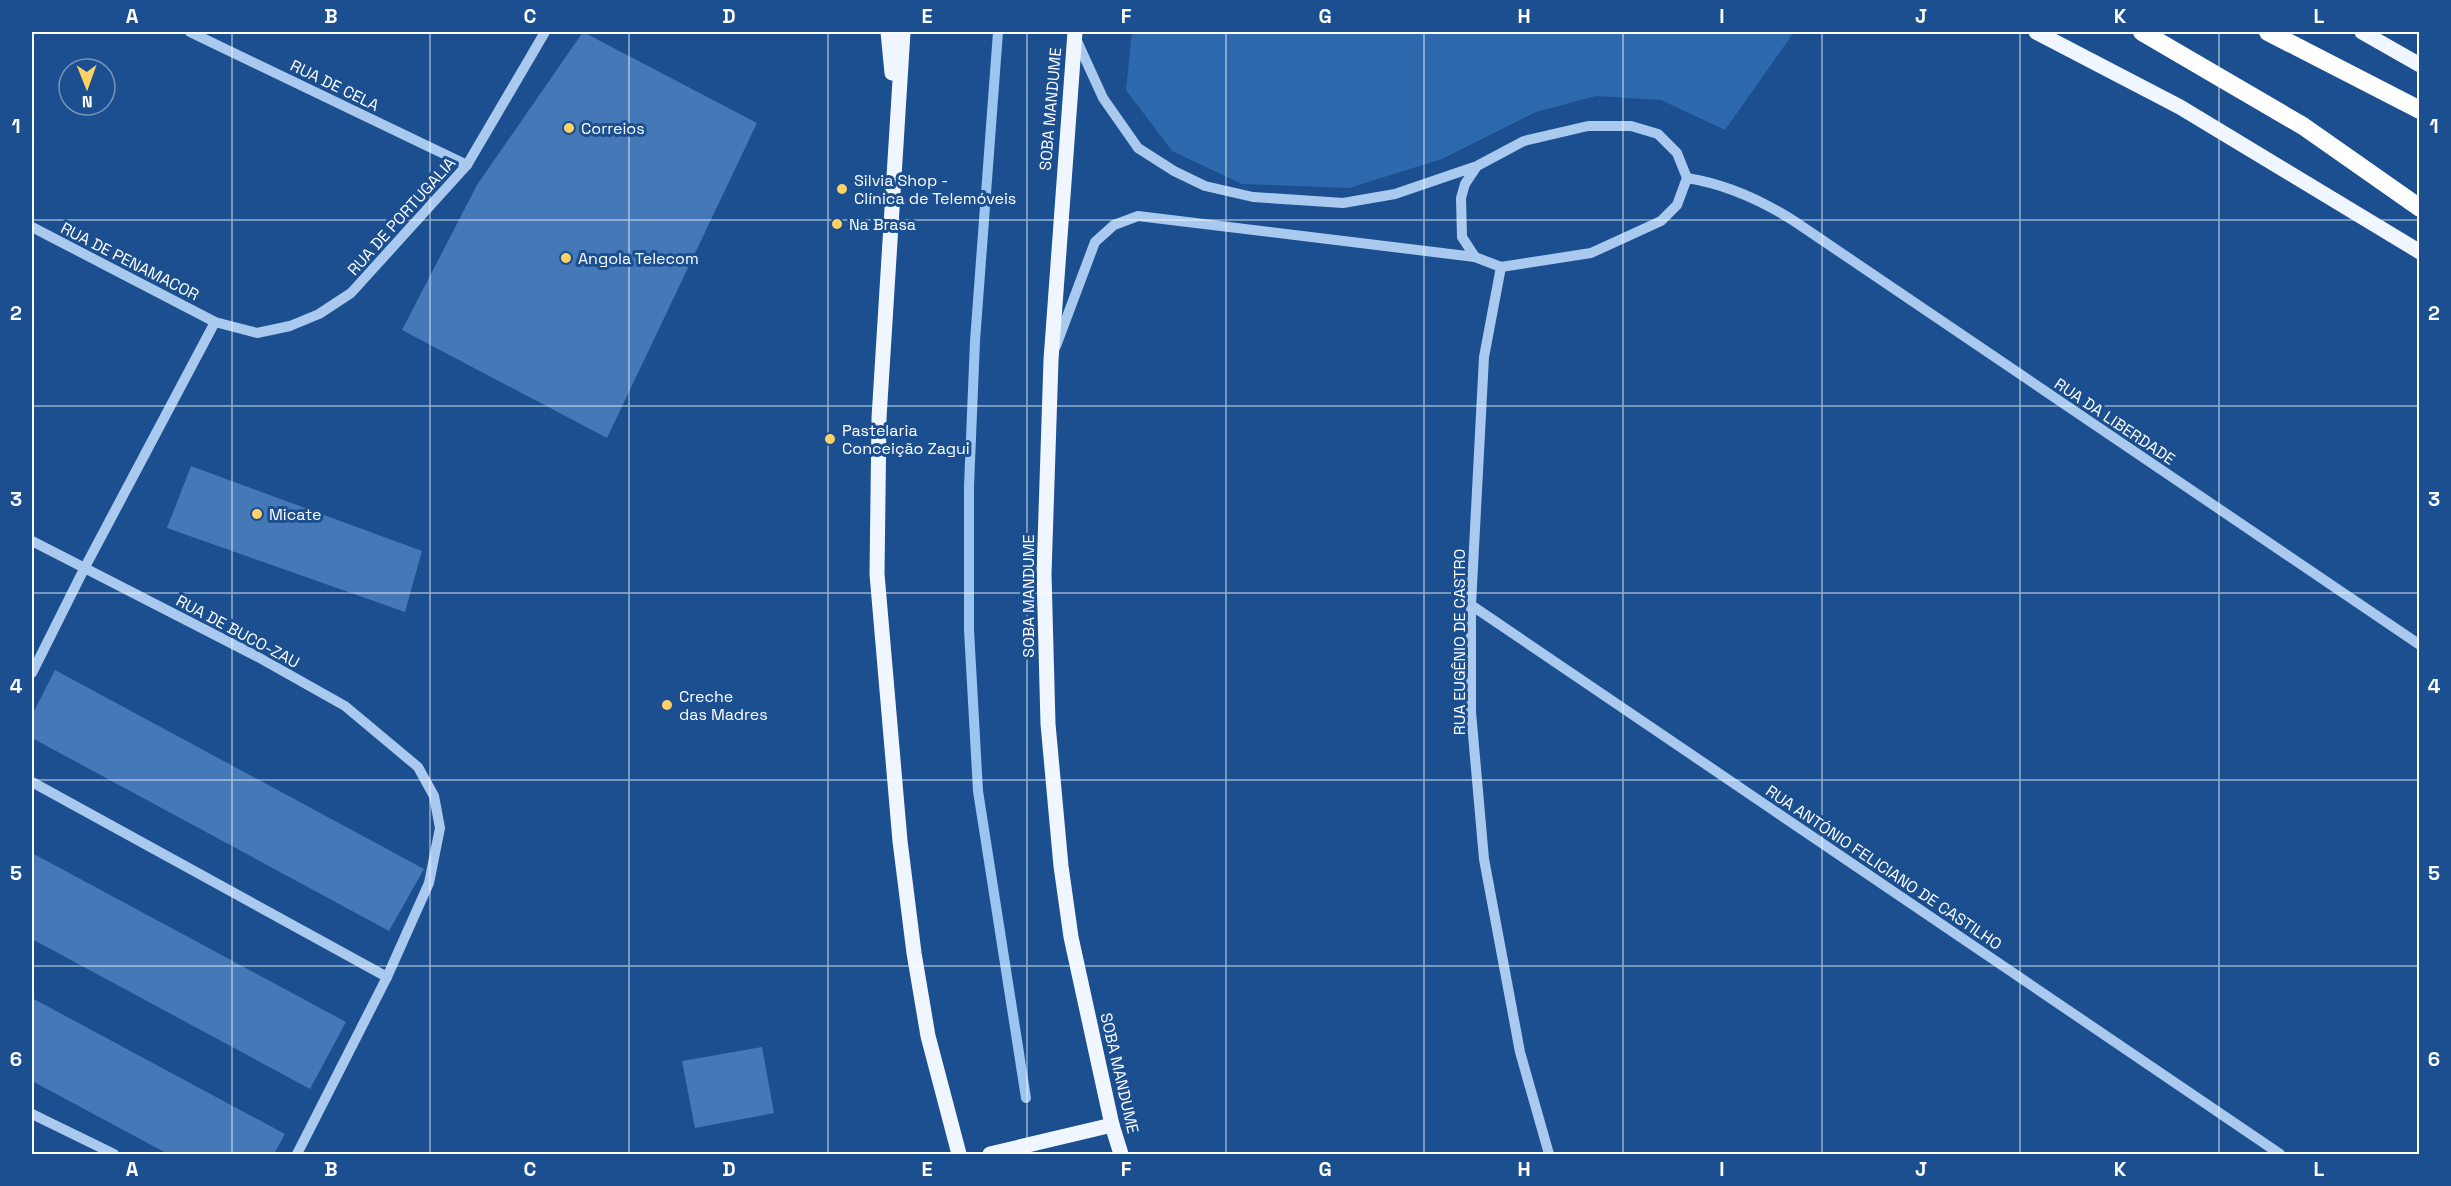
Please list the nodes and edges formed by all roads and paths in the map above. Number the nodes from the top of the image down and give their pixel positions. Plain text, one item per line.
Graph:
1 (190, 32) edge
2 (545, 32) edge
3 (888, 32) edge
4 (903, 32) edge
5 (2036, 32) edge
6 (2142, 32) edge
7 (2268, 32) edge
8 (2362, 32) edge
9 (1076, 33) edge
10 (2420, 65) edge
11 (2420, 110) edge
12 (897, 115) junction
13 (467, 165) junction
14 (1477, 166) junction
15 (1686, 178) junction
16 (2420, 208) edge
17 (32, 227) edge
18 (2420, 252) edge
19 (1475, 257) junction
20 (1501, 267) junction
21 (215, 322) junction
22 (1051, 360) junction
23 (32, 542) edge
24 (84, 569) junction
25 (1472, 605) junction
26 (2420, 645) edge
27 (32, 673) edge
28 (32, 782) edge
29 (387, 977) junction
30 (32, 1114) edge
31 (1112, 1125) junction
32 (996, 1153) edge
33 (114, 1155) edge
34 (297, 1155) edge
35 (959, 1155) edge
36 (1121, 1155) edge
37 (1549, 1155) edge
38 (2280, 1155) edge

1 - 13 street, RUA DE CELA
2 - 13 street, RUA DE PORTUGALIA
3 - 12 main road
4 - 12 main road
5 - 18 main road
6 - 16 highway
7 - 11 highway
8 - 10 main road
9 - 14 street
9 - 22 main road, SOBA MANDUME
12 - 35 main road
13 - 21 street, RUA DE PORTUGALIA
14 - 15 street
14 - 19 street
15 - 20 street
15 - 26 street, RUA DA LIBERDADE
17 - 21 street, RUA DE PENAMACOR
19 - 20 street
19 - 22 street
20 - 25 street, RUA EUGÊNIO DE CASTRO
21 - 24 street
22 - 31 main road, SOBA MANDUME
23 - 24 street, RUA DE BUCO-ZAU
24 - 27 street
24 - 29 street, RUA DE BUCO-ZAU
25 - 37 street, RUA EUGÊNIO DE CASTRO
25 - 38 street, RUA ANTÓNIO FELICIANO DE CASTILHO
28 - 29 street
29 - 34 street
30 - 33 street
31 - 32 main road
31 - 36 main road, SOBA MANDUME

